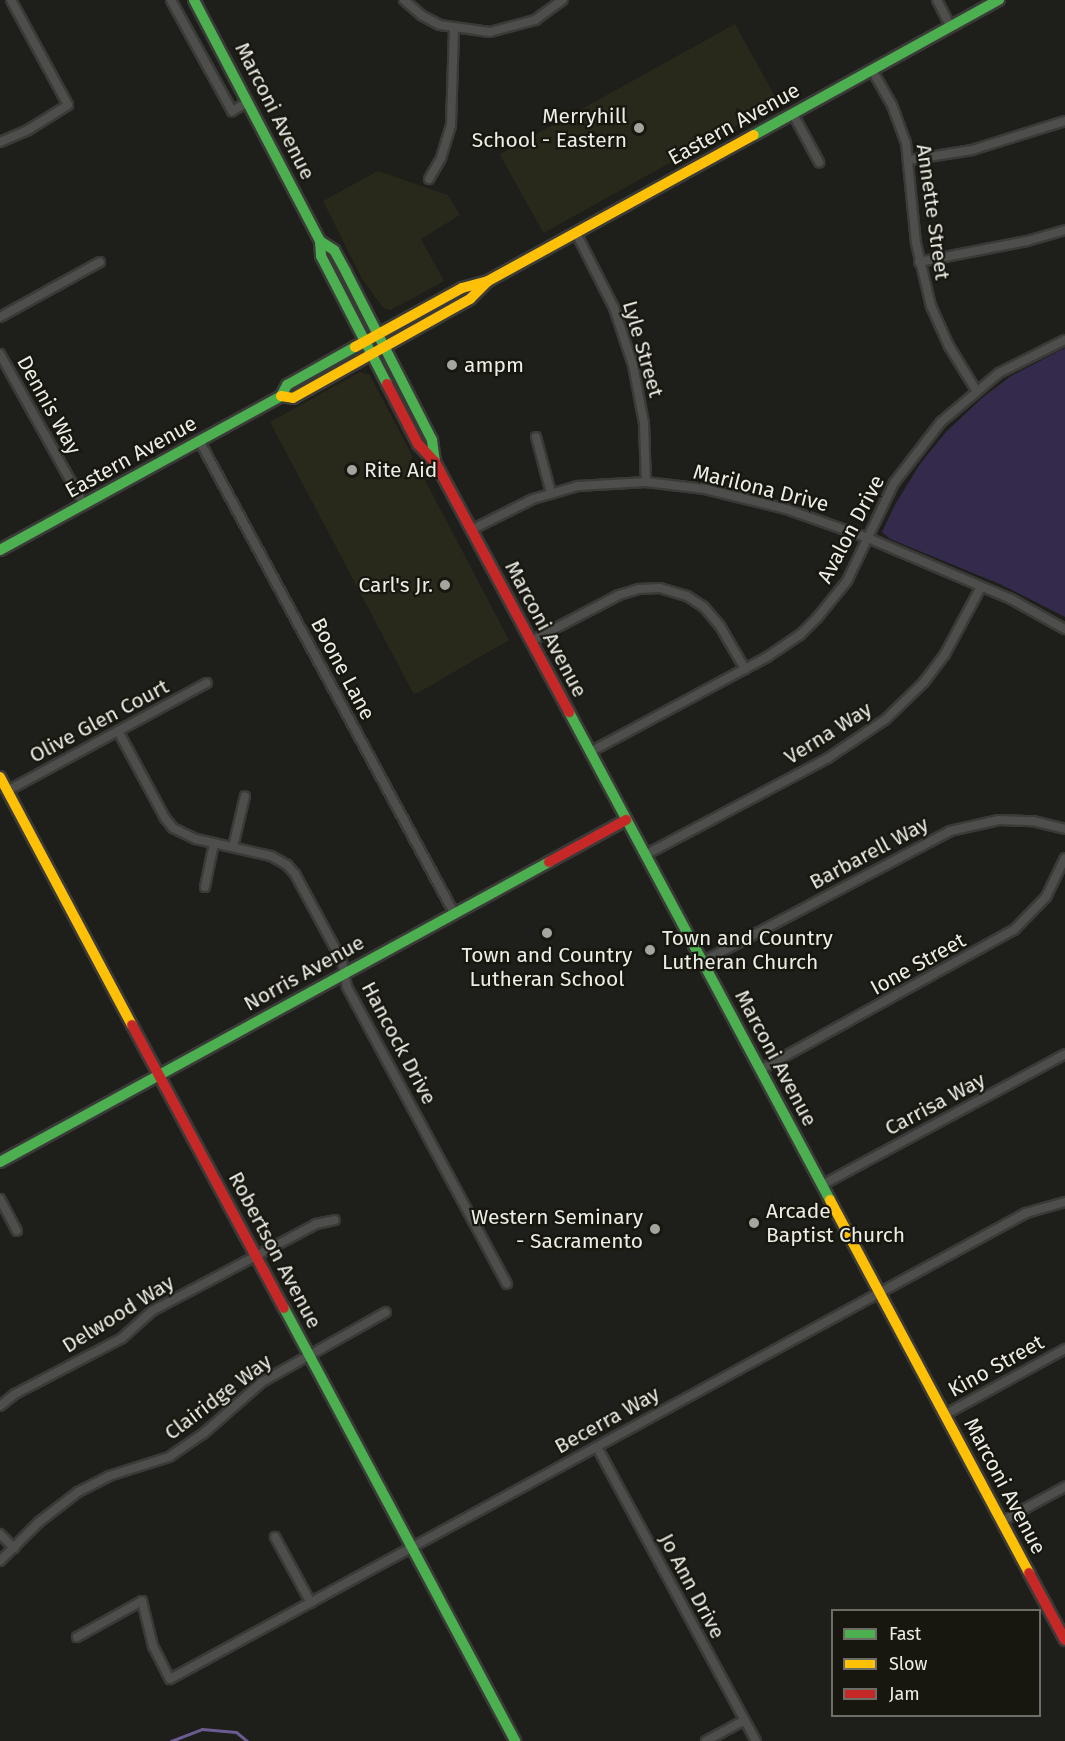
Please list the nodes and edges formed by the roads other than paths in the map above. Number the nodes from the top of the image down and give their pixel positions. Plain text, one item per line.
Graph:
1 (11, 0) edge
2 (171, 0) edge
3 (194, 0) edge
4 (404, 0) edge
5 (564, 0) edge
6 (937, 0) edge
7 (999, 0) edge
8 (951, 27) junction
9 (454, 29) junction
10 (872, 70) junction
11 (248, 102) junction
12 (793, 114) junction
13 (1065, 121) edge
14 (0, 142) edge
15 (909, 160) junction
16 (819, 162) dead end
17 (429, 179) dead end
18 (1065, 230) edge
19 (576, 233) junction
20 (320, 241) junction
21 (100, 262) dead end
22 (919, 262) junction
23 (488, 281) junction
24 (0, 317) edge
25 (378, 335) junction
26 (1065, 340) edge
27 (365, 342) junction
28 (384, 347) junction
29 (0, 354) edge
30 (371, 354) junction
31 (976, 390) junction
32 (280, 396) junction
33 (536, 437) dead end
34 (200, 441) junction
35 (435, 462) junction
36 (646, 482) junction
37 (552, 493) junction
38 (84, 505) junction
39 (471, 530) junction
40 (868, 538) junction
41 (0, 550) edge
42 (981, 587) junction
43 (1065, 629) edge
44 (531, 642) junction
45 (745, 669) junction
46 (207, 683) dead end
47 (118, 731) junction
48 (590, 752) junction
49 (0, 777) edge
50 (8, 791) junction
51 (245, 796) dead end
52 (626, 820) junction
53 (1065, 829) edge
54 (214, 843) junction
55 (233, 847) junction
56 (645, 855) junction
57 (1065, 858) edge
58 (205, 886) dead end
59 (454, 914) junction
60 (702, 962) junction
61 (345, 974) junction
62 (1065, 1054) edge
63 (760, 1070) junction
64 (159, 1075) junction
65 (0, 1162) edge
66 (822, 1185) junction
67 (0, 1199) edge
68 (1065, 1202) edge
69 (335, 1220) dead end
70 (17, 1231) dead end
71 (256, 1256) junction
72 (507, 1284) dead end
73 (879, 1293) junction
74 (386, 1312) dead end
75 (1065, 1349) edge
76 (308, 1355) junction
77 (0, 1406) edge
78 (944, 1414) junction
79 (597, 1447) junction
80 (1065, 1487) edge
81 (1002, 1521) junction
82 (0, 1534) edge
83 (275, 1536) dead end
84 (14, 1548) junction
85 (412, 1548) junction
86 (0, 1561) edge
87 (311, 1603) junction
88 (77, 1637) dead end
89 (1065, 1639) edge
90 (743, 1721) junction
91 (515, 1741) edge
92 (706, 1741) edge
93 (756, 1741) edge

1 - 14 street
2 - 11 street
3 - 11 main road, Marconi Avenue
4 - 9 street
5 - 9 street
6 - 8 street
7 - 8 main road, Eastern Avenue
8 - 10 main road, Eastern Avenue
9 - 17 street
10 - 12 main road, Eastern Avenue
10 - 15 street, Annette Street
11 - 20 main road, Marconi Avenue
12 - 16 street
12 - 19 main road, Eastern Avenue
13 - 15 street
15 - 22 street, Annette Street
18 - 22 street
19 - 23 main road, Eastern Avenue
19 - 36 street, Lyle Street
20 - 25 main road, Marconi Avenue
20 - 27 main road, Marconi Avenue
21 - 24 street
22 - 31 street, Annette Street
23 - 25 main road, Eastern Avenue
23 - 28 main road, Eastern Avenue
25 - 27 main road, Eastern Avenue
25 - 28 main road, Marconi Avenue
26 - 31 street, Avalon Drive
27 - 30 main road, Marconi Avenue
27 - 32 main road, Eastern Avenue
28 - 30 main road, Eastern Avenue
28 - 35 main road, Marconi Avenue
29 - 38 street, Dennis Way
30 - 32 main road, Eastern Avenue
30 - 35 main road, Marconi Avenue
31 - 40 street, Avalon Drive
32 - 34 main road, Eastern Avenue
33 - 37 street
34 - 38 main road, Eastern Avenue
34 - 59 street, Boone Lane
35 - 39 main road, Marconi Avenue
36 - 37 street, Marilona Drive
36 - 40 street, Marilona Drive
37 - 39 street, Marilona Drive
38 - 41 main road, Eastern Avenue
39 - 44 main road, Marconi Avenue
40 - 42 street, Marilona Drive
40 - 45 street, Avalon Drive
42 - 43 street, Marilona Drive
42 - 56 street, Verna Way
44 - 45 street
44 - 48 main road, Marconi Avenue
45 - 48 street, Avalon Drive
46 - 47 street, Olive Glen Court
47 - 50 street, Olive Glen Court
47 - 54 street, Hancock Drive
48 - 52 main road, Marconi Avenue
49 - 50 main road, Robertson Avenue
50 - 64 main road, Robertson Avenue
51 - 55 street
52 - 56 main road, Marconi Avenue
52 - 59 main road, Norris Avenue
53 - 60 street, Barbarell Way
54 - 55 street, Hancock Drive
54 - 58 street
55 - 61 street, Hancock Drive
56 - 60 main road, Marconi Avenue
57 - 63 street, Ione Street
59 - 61 main road, Norris Avenue
60 - 63 main road, Marconi Avenue
61 - 64 main road, Norris Avenue
61 - 72 street, Hancock Drive
62 - 66 street, Carrisa Way
63 - 66 main road, Marconi Avenue
64 - 65 main road, Norris Avenue
64 - 71 main road, Robertson Avenue
66 - 73 main road, Marconi Avenue
67 - 70 street
68 - 73 street, Becerra Way
69 - 71 street, Delwood Way
71 - 76 main road, Robertson Avenue
71 - 77 street, Delwood Way
73 - 78 main road, Marconi Avenue
73 - 79 street, Becerra Way
74 - 76 street, Clairidge Way
75 - 78 street, Kino Street
76 - 84 street, Clairidge Way
76 - 85 main road, Robertson Avenue
78 - 81 main road, Marconi Avenue
79 - 85 street, Becerra Way
79 - 90 street, Jo Ann Drive
80 - 81 street
81 - 89 main road, Marconi Avenue
82 - 84 street
83 - 87 street
84 - 86 street, Clairidge Way
85 - 87 street, Becerra Way
85 - 91 main road, Robertson Avenue
87 - 88 street, Becerra Way
90 - 92 street
90 - 93 street, Jo Ann Drive

